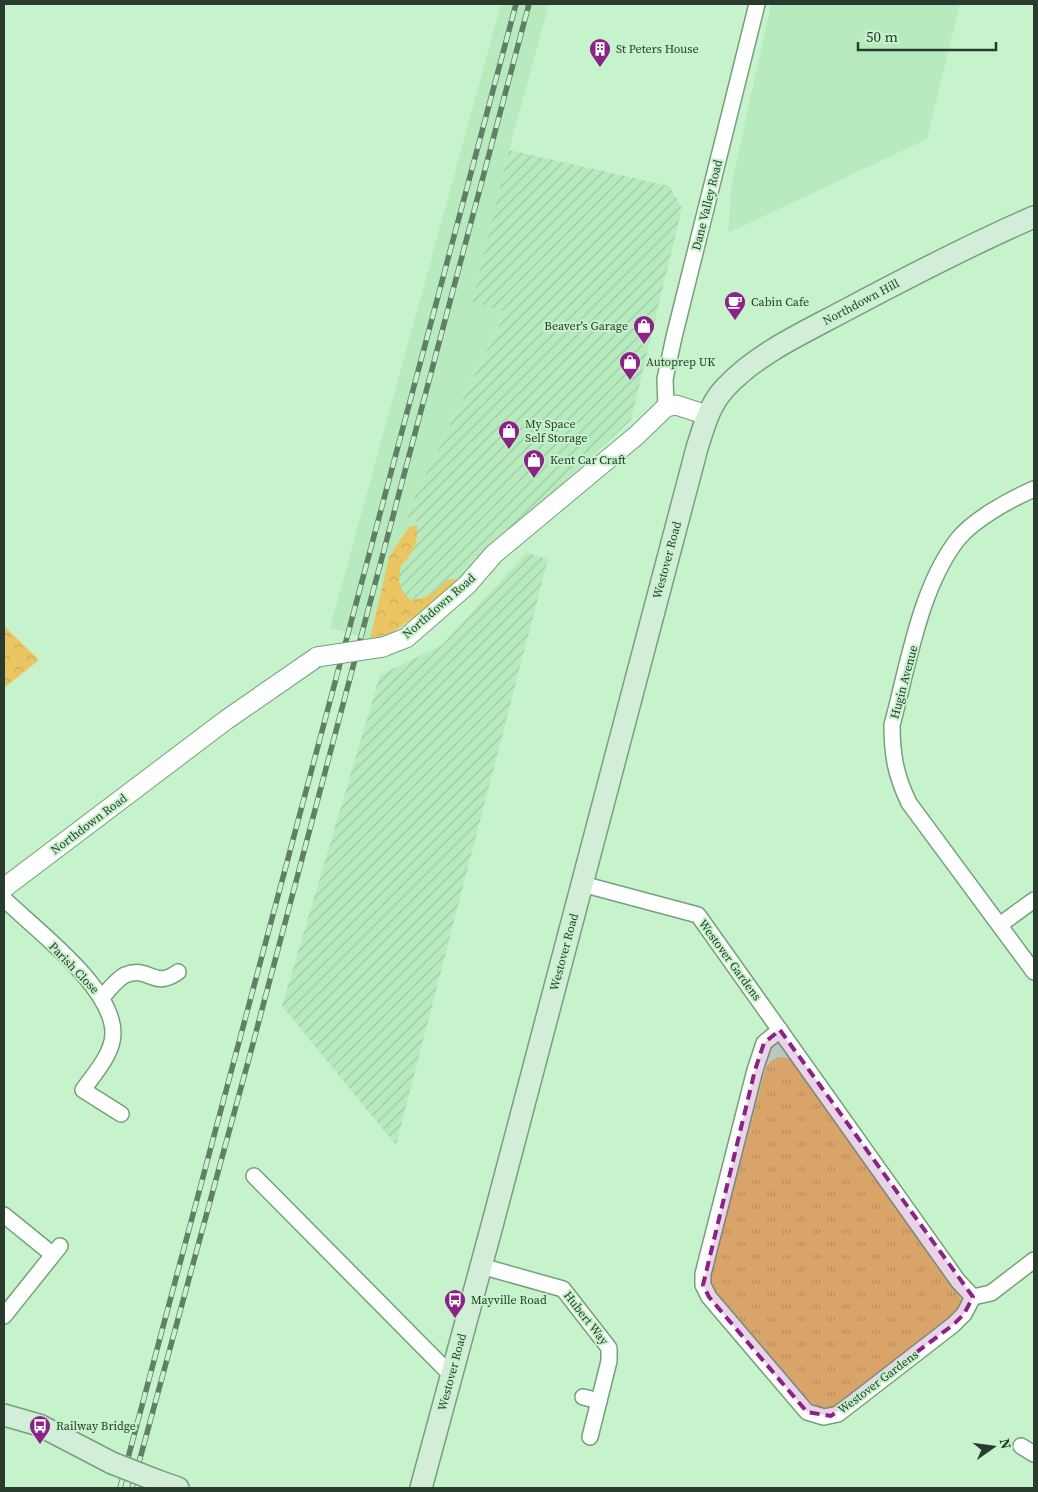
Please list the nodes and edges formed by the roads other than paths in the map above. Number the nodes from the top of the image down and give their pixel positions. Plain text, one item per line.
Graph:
1 (757, 4) edge
2 (1034, 217) edge
3 (666, 407) junction
4 (708, 415) junction
5 (1034, 489) edge
6 (582, 884) junction
7 (4, 888) edge
8 (4, 899) edge
9 (1034, 900) edge
10 (1001, 924) junction
11 (178, 972) dead end
12 (1034, 972) edge
13 (102, 997) junction
14 (780, 1030) junction
15 (121, 1114) dead end
16 (254, 1176) dead end
17 (4, 1215) edge
18 (1034, 1260) edge
19 (481, 1266) junction
20 (973, 1297) junction
21 (4, 1316) edge
22 (451, 1375) junction
23 (583, 1397) dead end
24 (599, 1401) junction
25 (4, 1415) edge
26 (590, 1437) dead end
27 (1021, 1446) dead end
28 (1034, 1454) edge
29 (171, 1486) edge
30 (421, 1488) edge

1 - 3 street, Dane Valley Road
2 - 4 main road, Northdown Hill
3 - 4 street
3 - 7 street, Northdown Road, bridge
4 - 6 main road, Westover Road
5 - 10 street, Hugin Avenue
6 - 14 street, Westover Gardens
6 - 19 main road, Westover Road
8 - 13 street, Parish Close
9 - 10 street
10 - 12 street, Hugin Avenue
11 - 13 street
13 - 15 street, Parish Close
14 - 20 street, Westover Gardens
14 - 20 street, Westover Gardens
16 - 22 street
17 - 21 street
18 - 20 street
19 - 22 main road, Westover Road
19 - 24 street, Hubert Way
22 - 30 main road, Westover Road
23 - 24 street
24 - 26 street, Hubert Way
25 - 29 main road, bridge
27 - 28 street

